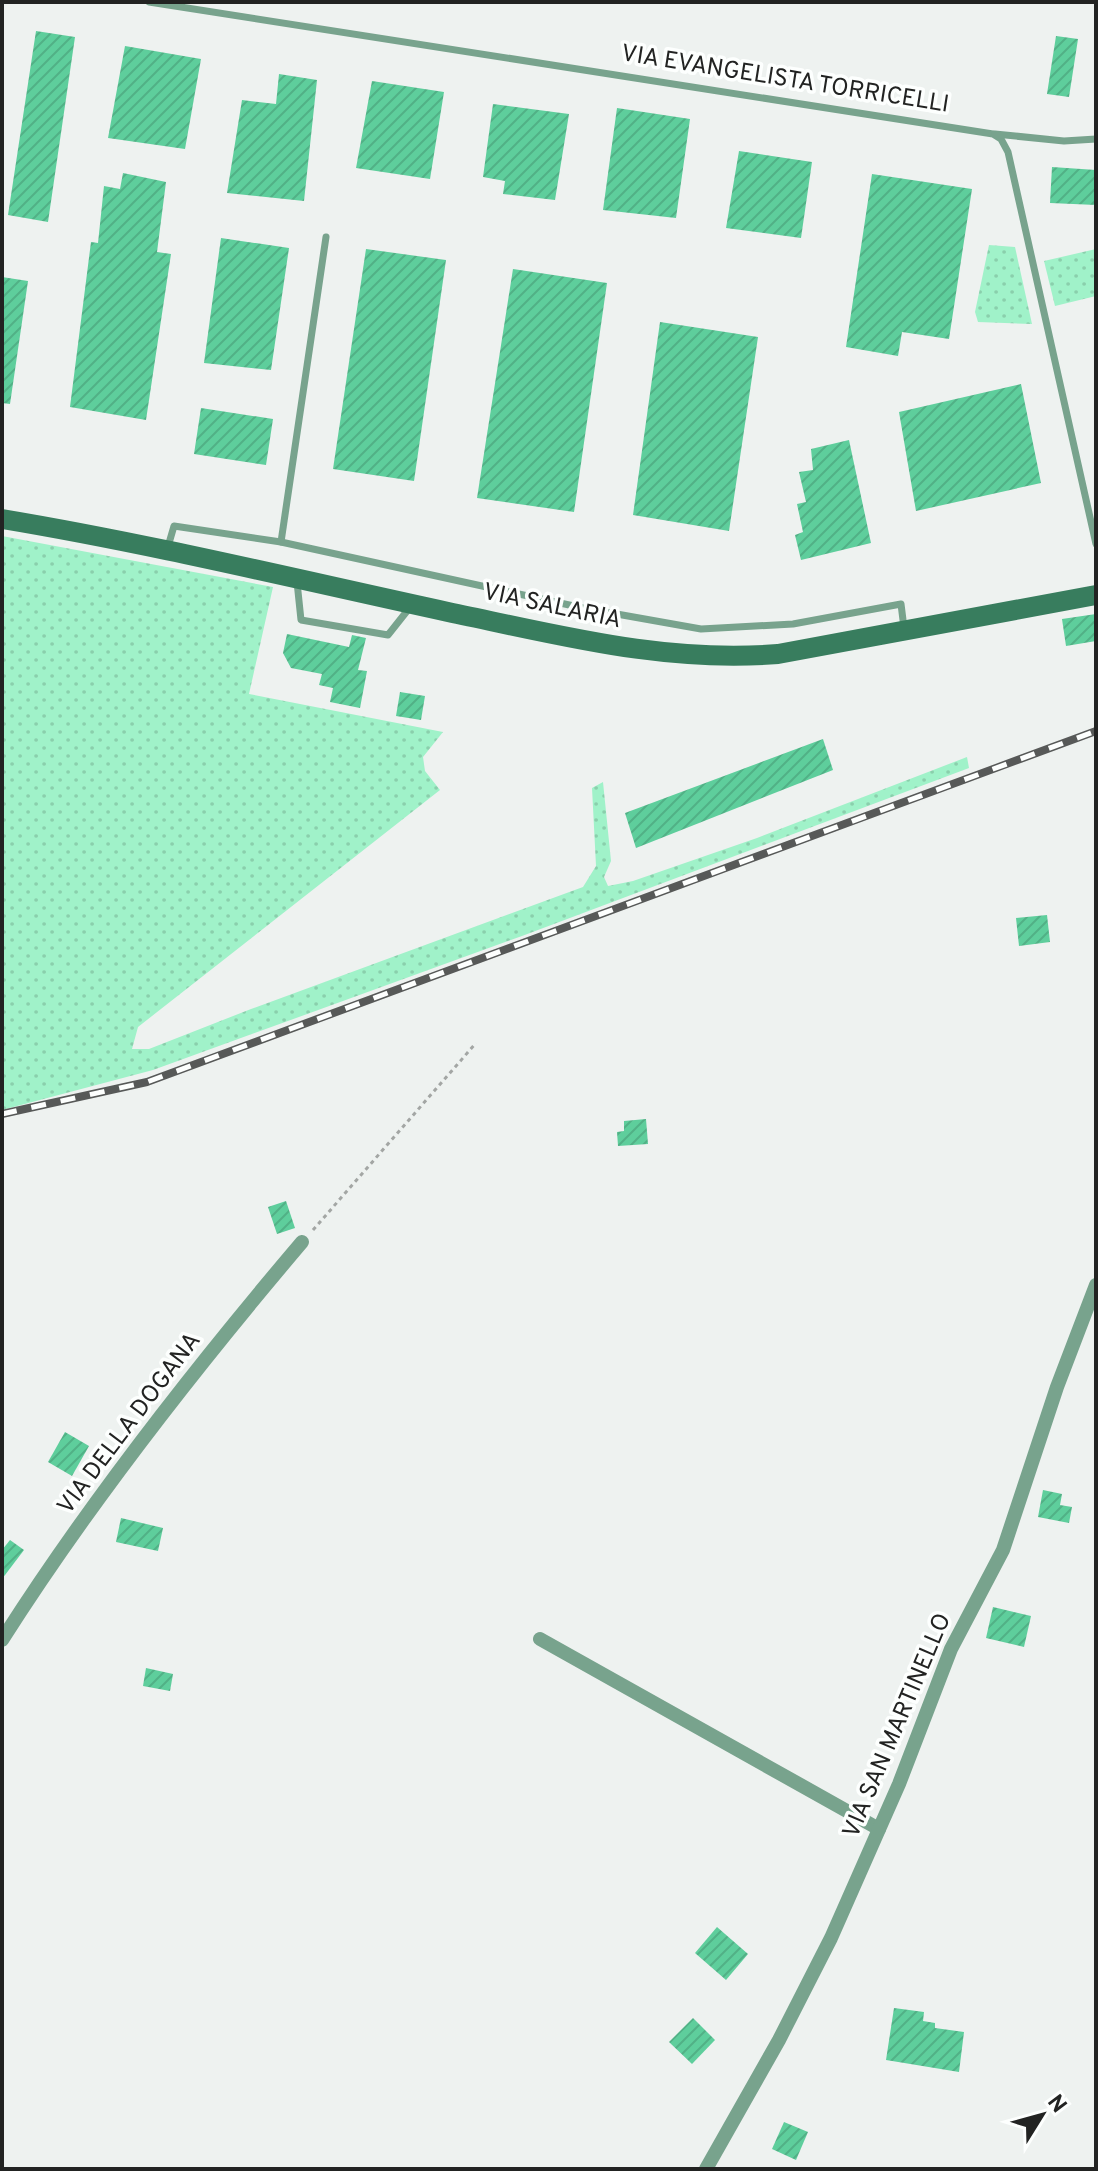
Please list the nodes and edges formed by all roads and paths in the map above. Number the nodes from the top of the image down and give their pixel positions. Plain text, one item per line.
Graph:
1 (149, 2) edge
2 (993, 134) junction
3 (1096, 139) edge
4 (326, 237) dead end
5 (2, 519) edge
6 (281, 542) junction
7 (1096, 544) edge
8 (167, 552) junction
9 (297, 580) junction
10 (1096, 595) edge
11 (413, 604) junction
12 (905, 632) junction
13 (476, 1043) dead end
14 (302, 1242) joint
15 (1096, 1285) edge
16 (540, 1639) dead end
17 (2, 1640) edge
18 (879, 1829) junction
19 (706, 2169) edge

1 - 2 lane, VIA EVANGELISTA TORRICELLI
2 - 3 lane, VIA EVANGELISTA TORRICELLI
2 - 7 lane
4 - 6 lane
5 - 8 main road, VIA SALARIA
6 - 8 lane
6 - 12 lane
8 - 9 main road, VIA SALARIA
9 - 11 main road, VIA SALARIA
9 - 11 lane
10 - 12 main road, VIA SALARIA
11 - 12 main road, VIA SALARIA
13 - 14 path
14 - 17 street, VIA DELLA DOGANA
15 - 18 street, VIA SAN MARTINELLO
16 - 18 street
18 - 19 street, VIA SAN MARTINELLO

